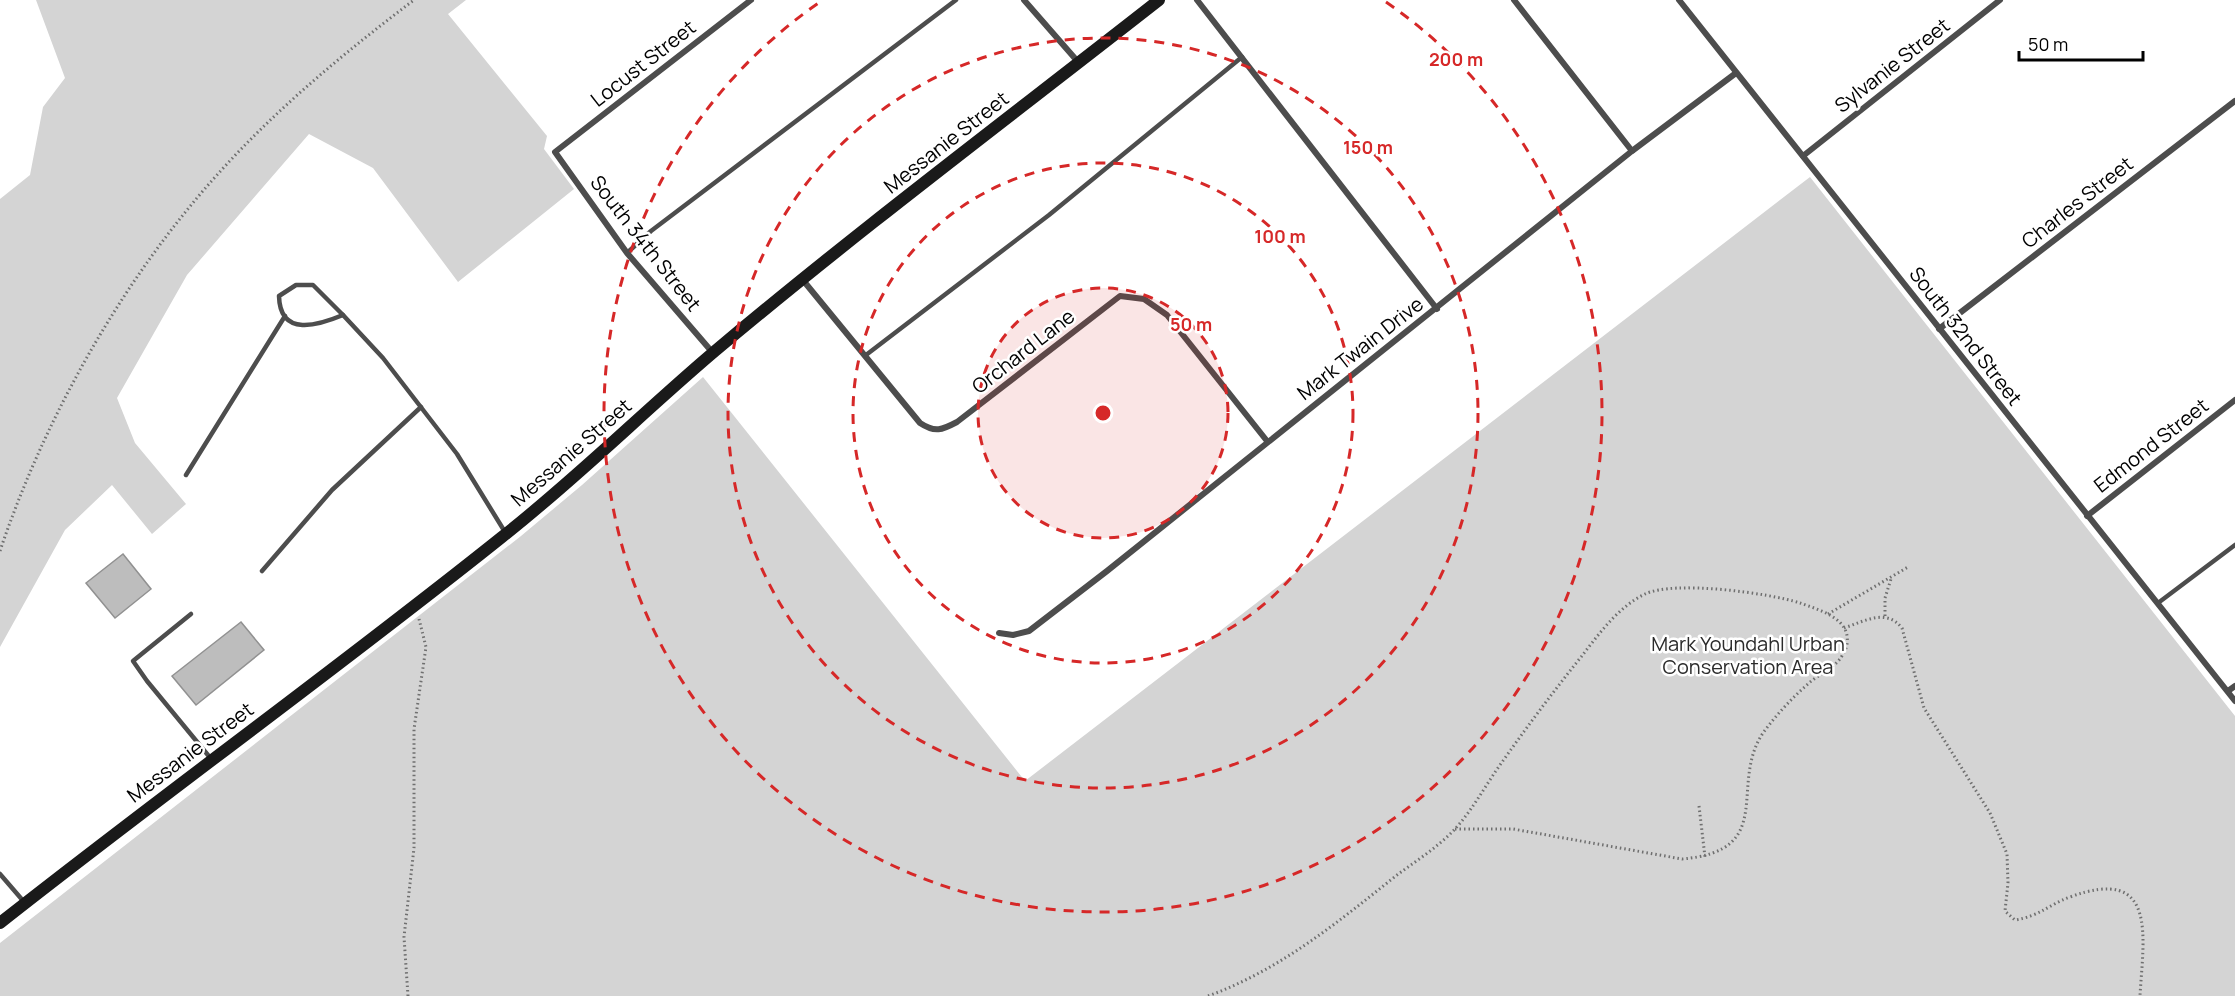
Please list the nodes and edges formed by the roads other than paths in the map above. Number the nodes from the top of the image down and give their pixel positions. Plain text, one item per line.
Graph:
1 (751, 0) edge
2 (956, 0) edge
3 (1024, 0) edge
4 (1159, 0) edge
5 (1197, 0) edge
6 (1514, 0) edge
7 (1679, 0) edge
8 (2000, 0) edge
9 (1242, 57) junction
10 (1079, 63) junction
11 (1736, 73) junction
12 (2235, 101) edge
13 (1632, 151) junction
14 (555, 152) joint
15 (1803, 156) junction
16 (627, 253) junction
17 (802, 279) junction
18 (1437, 309) junction
19 (343, 315) junction
20 (285, 316) junction
21 (1939, 329) junction
22 (713, 353) junction
23 (866, 355) junction
24 (2235, 400) edge
25 (421, 406) junction
26 (1267, 441) junction
27 (186, 476) dead end
28 (2087, 516) junction
29 (506, 534) junction
30 (2235, 545) edge
31 (262, 571) dead end
32 (2158, 603) junction
33 (191, 614) dead end
34 (999, 633) dead end
35 (2235, 686) edge
36 (2228, 691) junction
37 (2235, 701) edge
38 (212, 760) junction
39 (0, 874) edge
40 (25, 903) junction
41 (0, 923) edge

1 - 14 street, Locust Street
2 - 16 lane
3 - 10 street
4 - 10 street, Messanie Street
5 - 9 street
6 - 13 street
7 - 11 street, South 32nd Street
8 - 15 street, Sylvanie Street
9 - 18 street
9 - 23 lane
10 - 17 street, Messanie Street
11 - 13 street, Mark Twain Drive
11 - 15 street, South 32nd Street
12 - 21 street, Charles Street
13 - 18 street, Mark Twain Drive
14 - 16 street, South 34th Street
15 - 21 street, South 32nd Street
16 - 22 street, South 34th Street
17 - 22 street, Messanie Street
17 - 23 street, Orchard Lane
18 - 26 street, Mark Twain Drive
19 - 20 lane
19 - 20 lane
19 - 25 lane
20 - 27 lane
21 - 28 street, South 32nd Street
22 - 29 street, Messanie Street
23 - 26 street, Orchard Lane
24 - 28 street, Edmond Street
25 - 29 lane
25 - 31 lane
26 - 34 street, Mark Twain Drive
28 - 32 street, South 32nd Street
29 - 38 street, Messanie Street
30 - 32 lane
32 - 36 street, South 32nd Street
33 - 38 lane
35 - 36 street
36 - 37 street, South 32nd Street
38 - 40 street, Messanie Street
39 - 40 lane
40 - 41 street, Messanie Street

